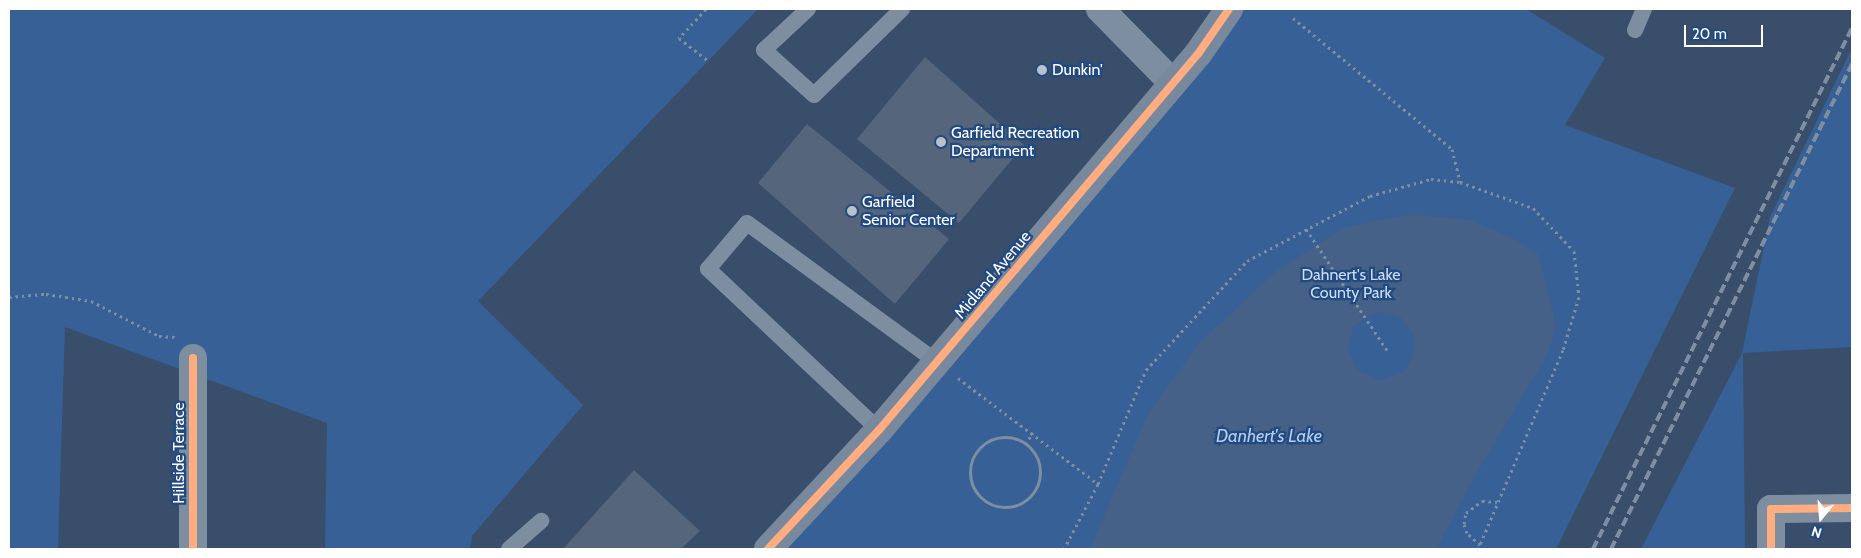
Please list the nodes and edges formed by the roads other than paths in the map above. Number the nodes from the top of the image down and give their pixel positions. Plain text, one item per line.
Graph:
1 (808, 9) edge
2 (902, 9) edge
3 (1100, 9) edge
4 (1229, 9) edge
5 (1644, 9) edge
6 (1634, 30) dead end
7 (1173, 83) junction
8 (193, 358) road end
9 (937, 362) junction
10 (879, 430) junction
11 (1852, 508) edge
12 (541, 521) dead end
13 (193, 549) edge
14 (509, 549) edge
15 (768, 549) edge
16 (1771, 549) edge

1 - 2 lane
3 - 7 street
4 - 7 street, Midland Avenue
5 - 6 lane
7 - 9 street, Midland Avenue
8 - 13 street, Hillside Terrace
9 - 10 street, Midland Avenue
9 - 10 lane
10 - 15 street, Midland Avenue
11 - 16 street
12 - 14 lane

